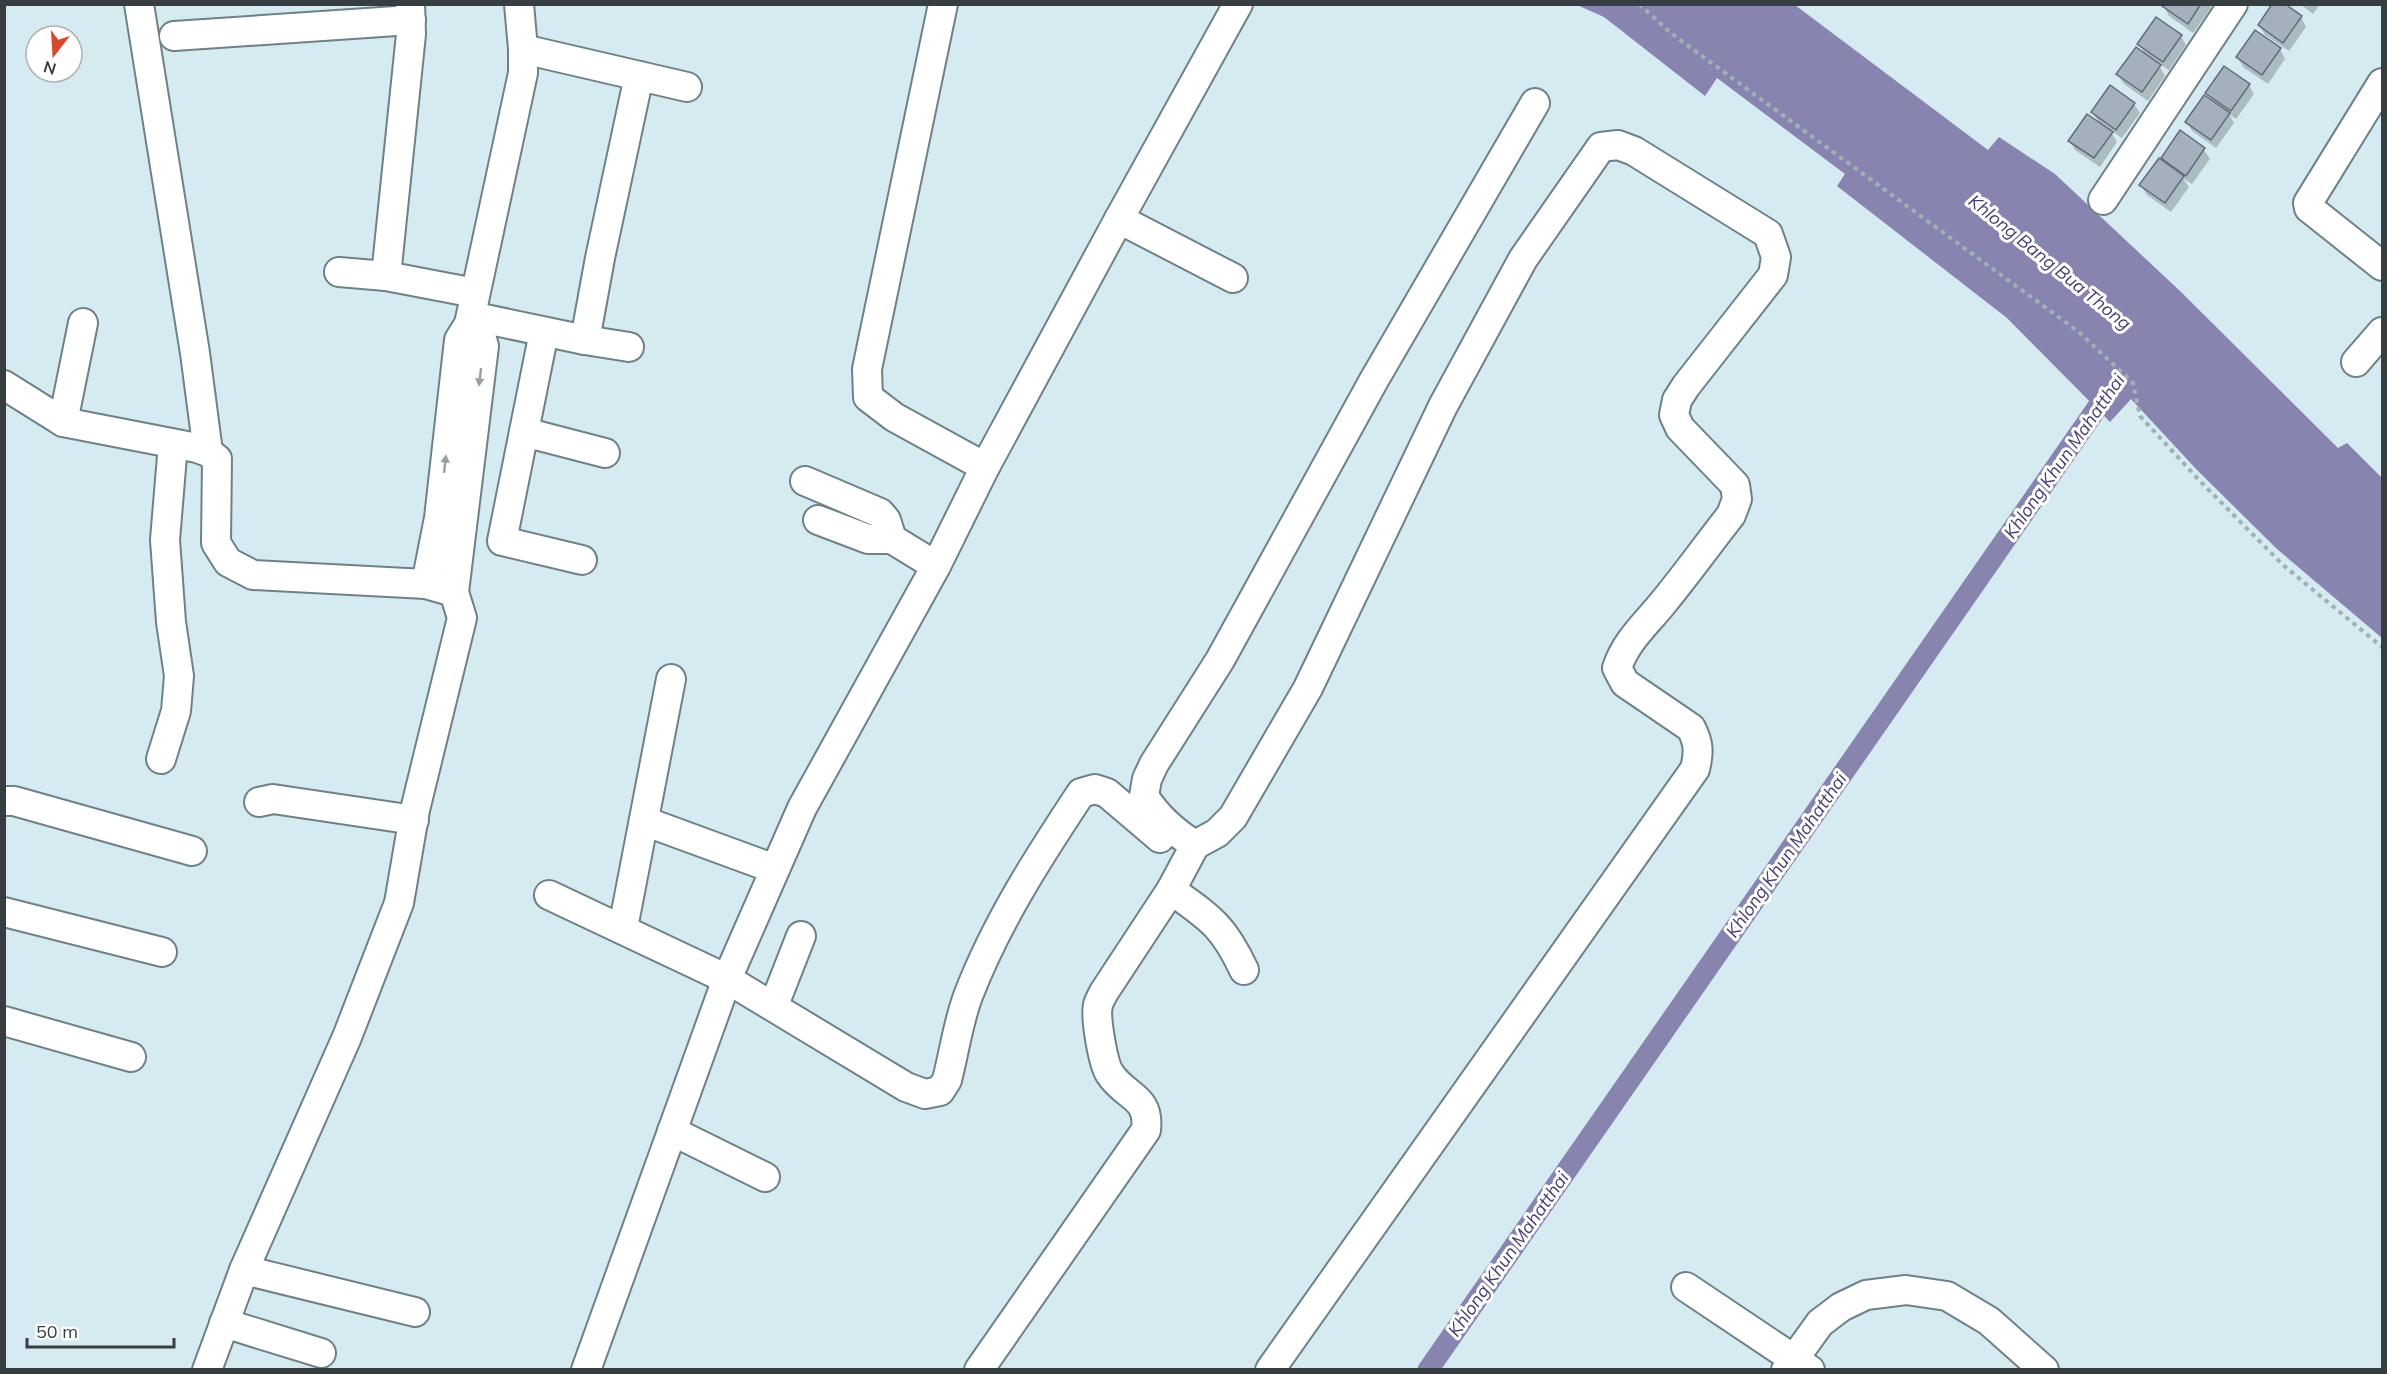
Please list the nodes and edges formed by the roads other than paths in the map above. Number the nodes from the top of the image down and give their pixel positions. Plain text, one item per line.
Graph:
1 (139, 4) edge
2 (519, 4) edge
3 (943, 4) edge
4 (1239, 4) edge
5 (2233, 4) edge
6 (410, 12) edge
7 (174, 36) dead end
8 (523, 49) junction
9 (639, 76) junction
10 (2382, 83) edge
11 (687, 87) dead end
12 (1535, 103) dead end
13 (2103, 200) dead end
14 (1119, 219) junction
15 (2382, 266) edge
16 (339, 272) dead end
17 (386, 276) junction
18 (1233, 278) dead end
19 (472, 311) junction
20 (83, 322) dead end
21 (544, 332) junction
22 (2382, 332) edge
23 (585, 340) junction
24 (629, 347) dead end
25 (2356, 362) dead end
26 (4, 385) edge
27 (63, 422) junction
28 (524, 432) junction
29 (173, 444) junction
30 (208, 452) junction
31 (605, 453) dead end
32 (985, 467) junction
33 (805, 481) dead end
34 (453, 508) junction
35 (818, 520) dead end
36 (892, 539) junction
37 (582, 560) dead end
38 (936, 566) junction
39 (426, 584) junction
40 (454, 592) junction
41 (671, 679) dead end
42 (161, 759) dead end
43 (4, 801) edge
44 (259, 802) dead end
45 (414, 820) junction
46 (644, 821) junction
47 (192, 851) dead end
48 (1191, 853) junction
49 (775, 869) junction
50 (1171, 890) junction
51 (549, 895) dead end
52 (4, 912) edge
53 (623, 928) junction
54 (801, 936) dead end
55 (162, 952) dead end
56 (1244, 970) dead end
57 (727, 979) junction
58 (774, 1005) junction
59 (4, 1021) edge
60 (131, 1057) dead end
61 (672, 1131) junction
62 (765, 1177) dead end
63 (244, 1270) junction
64 (1686, 1287) dead end
65 (415, 1312) dead end
66 (224, 1323) junction
67 (321, 1353) dead end
68 (1796, 1366) edge
69 (207, 1370) edge
70 (586, 1370) edge
71 (979, 1370) edge
72 (1270, 1370) edge
73 (2044, 1370) edge

1 - 30 street
2 - 8 street
3 - 32 street
4 - 14 street
5 - 13 street
6 - 7 street
6 - 17 street
8 - 9 street
8 - 19 street
9 - 11 street
9 - 23 street
10 - 15 street
12 - 48 street
14 - 18 street
14 - 32 street
16 - 17 street
17 - 19 street
19 - 21 street
19 - 34 street
20 - 27 street
21 - 23 street
21 - 28 street
22 - 25 street
23 - 24 street
26 - 27 street
27 - 29 street
28 - 31 street
28 - 37 street
29 - 30 street
29 - 42 street
30 - 39 street
32 - 38 street
33 - 36 street
34 - 39 street
34 - 40 street
35 - 36 street
36 - 38 street
38 - 49 street
39 - 40 street
40 - 45 street
41 - 46 street
43 - 47 street
44 - 45 street
45 - 63 street
46 - 49 street
46 - 53 street
48 - 50 street
48 - 58 street
48 - 72 street
49 - 57 street
50 - 56 street
50 - 71 street
51 - 53 street
52 - 55 street
53 - 57 street
54 - 58 street
57 - 58 street
57 - 61 street
59 - 60 street
61 - 62 street
61 - 70 street
63 - 65 street
63 - 66 street
64 - 68 street
66 - 67 street
66 - 69 street
68 - 73 street

